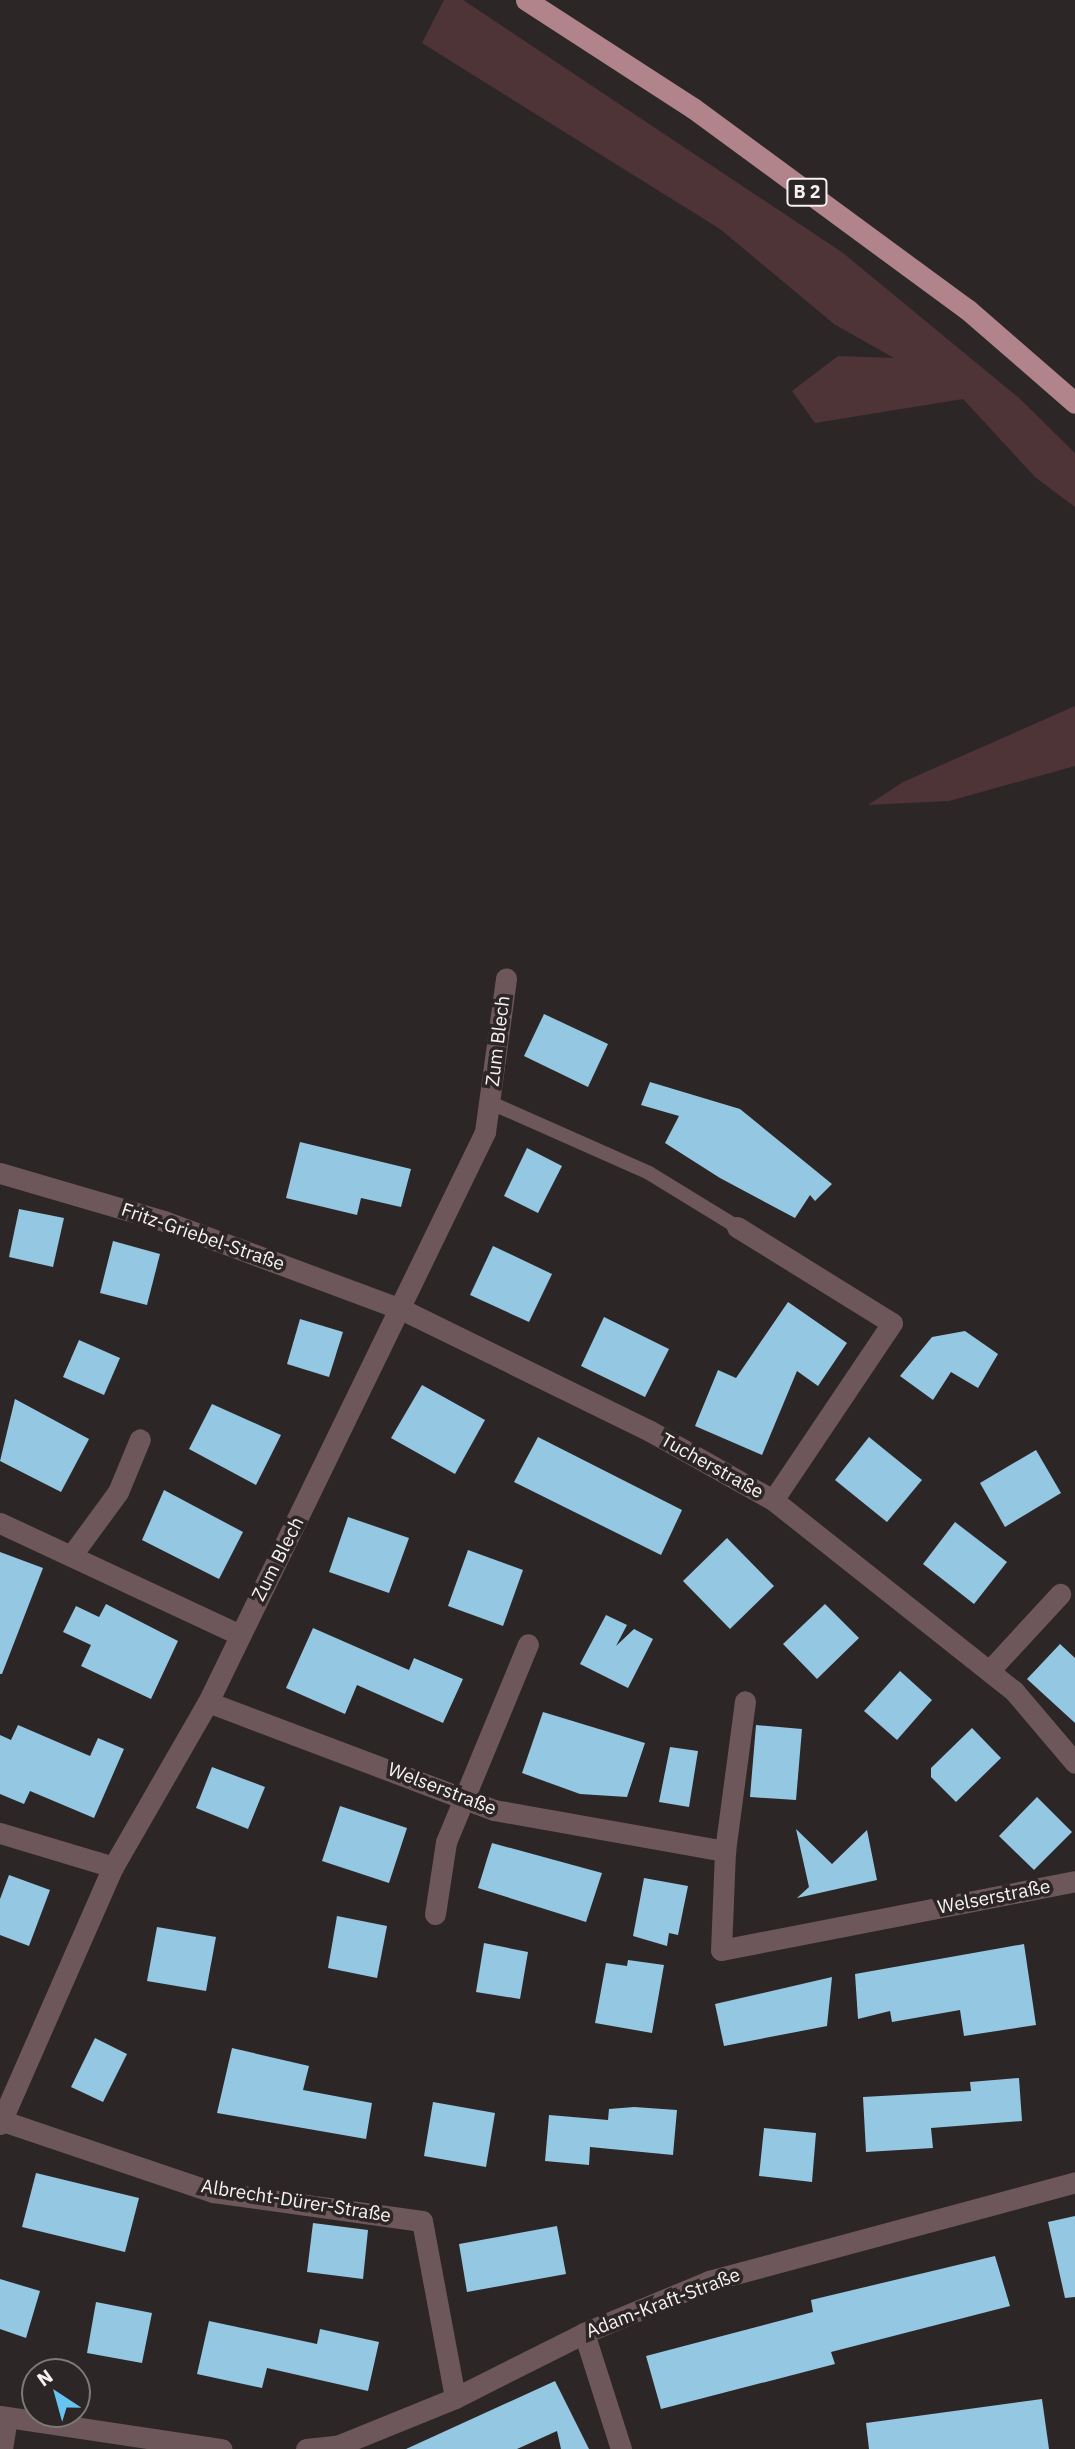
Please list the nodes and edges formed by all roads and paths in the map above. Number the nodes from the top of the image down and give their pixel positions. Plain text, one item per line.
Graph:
1 (526, 0) edge
2 (1075, 402) edge
3 (506, 978) dead end
4 (489, 1102) junction
5 (0, 1172) edge
6 (737, 1227) joint
7 (403, 1310) junction
8 (140, 1439) dead end
9 (773, 1500) junction
10 (0, 1523) edge
11 (71, 1556) junction
12 (1059, 1594) dead end
13 (240, 1635) junction
14 (527, 1644) dead end
15 (989, 1671) junction
16 (745, 1701) dead end
17 (208, 1702) junction
18 (1075, 1763) edge
19 (465, 1797) junction
20 (0, 1833) edge
21 (726, 1851) junction
22 (113, 1867) junction
23 (1075, 1881) edge
24 (435, 1914) dead end
25 (1, 2121) edge
26 (1075, 2182) edge
27 (584, 2333) junction
28 (455, 2398) junction
29 (3, 2417) edge
30 (337, 2448) edge
31 (2, 2449) edge
32 (222, 2449) edge
33 (306, 2449) edge
34 (621, 2449) edge

1 - 2 main road, B 2
3 - 4 street, Zum Blech
4 - 6 lane
4 - 7 street, Zum Blech
5 - 7 street, Fritz-Griebel-Straße
6 - 9 street
7 - 9 street, Tucherstraße
7 - 13 street, Zum Blech
8 - 11 street
9 - 15 street, Tucherstraße
10 - 11 street
11 - 13 street
12 - 15 street
13 - 17 street, Zum Blech
14 - 19 street
15 - 18 street, Tucherstraße
16 - 21 street, Welserstraße
17 - 19 street, Welserstraße
17 - 22 street, Zum Blech
19 - 21 street, Welserstraße
19 - 24 street
20 - 22 street
21 - 23 street, Welserstraße
22 - 25 street, Zum Blech
25 - 28 street, Albrecht-Dürer-Straße
26 - 27 street, Adam-Kraft-Straße
27 - 28 street, Adam-Kraft-Straße
27 - 34 street
28 - 30 street, Adam-Kraft-Straße
29 - 31 street
29 - 32 street
30 - 33 street, Adam-Kraft-Straße

